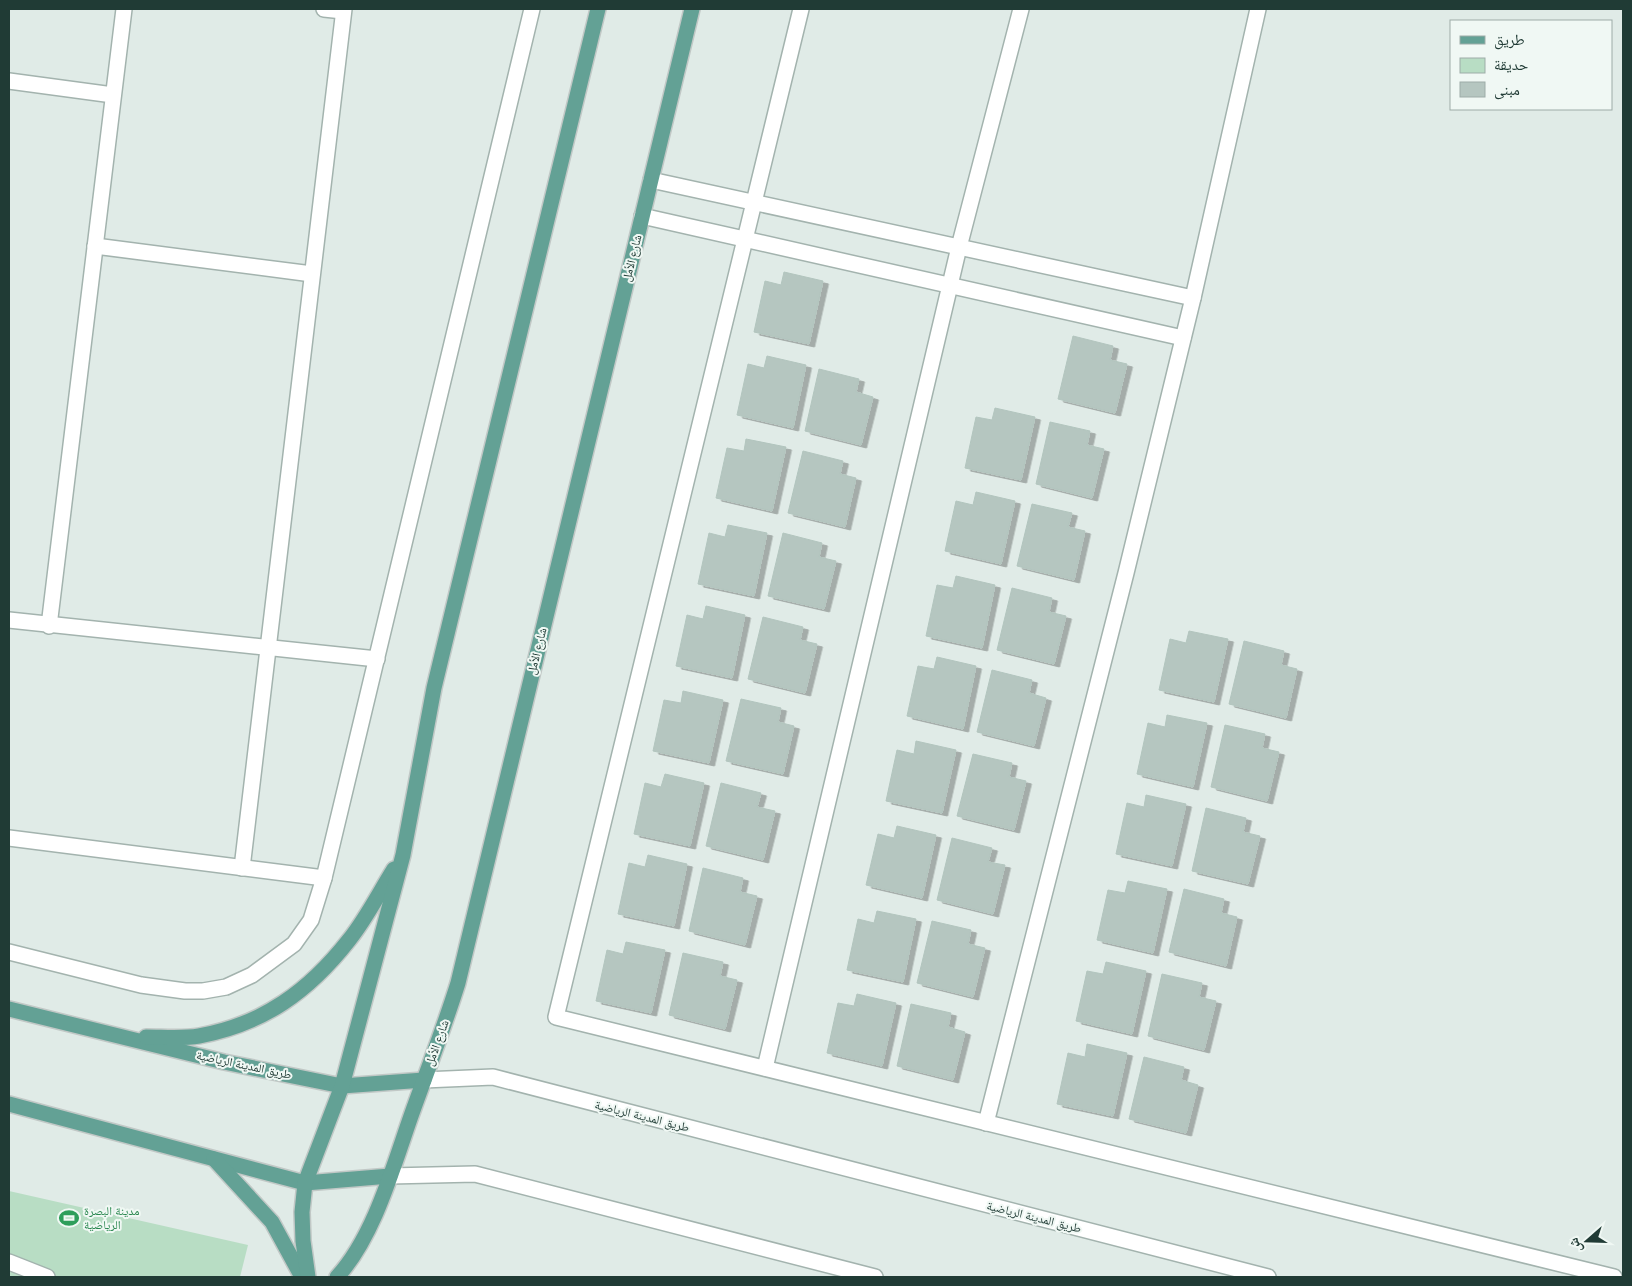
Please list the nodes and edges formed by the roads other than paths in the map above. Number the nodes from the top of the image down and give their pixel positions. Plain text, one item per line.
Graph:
1 (124, 9) edge
2 (324, 9) edge
3 (532, 9) edge
4 (598, 9) edge
5 (692, 9) edge
6 (802, 9) edge
7 (1021, 9) edge
8 (1258, 9) edge
9 (343, 10) edge
10 (9, 81) edge
11 (113, 95) junction
12 (651, 180) junction
13 (754, 203) junction
14 (642, 216) junction
15 (746, 238) junction
16 (95, 246) junction
17 (958, 247) junction
18 (312, 274) junction
19 (950, 285) junction
20 (1193, 298) junction
21 (1183, 338) junction
22 (9, 620) edge
23 (49, 626) junction
24 (268, 647) junction
25 (377, 659) junction
26 (9, 838) edge
27 (403, 855) junction
28 (242, 868) junction
29 (324, 878) junction
30 (9, 952) edge
31 (9, 1010) edge
32 (124, 1037) junction
33 (765, 1068) junction
34 (424, 1080) junction
35 (342, 1086) junction
36 (9, 1104) edge
37 (986, 1123) junction
38 (214, 1159) junction
39 (390, 1176) junction
40 (305, 1183) junction
41 (9, 1262) edge
42 (47, 1277) edge
43 (302, 1277) edge
44 (308, 1277) edge
45 (337, 1277) edge
46 (875, 1277) edge
47 (1268, 1277) edge
48 (1614, 1277) edge

1 - 11 street
2 - 9 street
3 - 25 street
4 - 27 main road
5 - 12 main road, شارع الأمل
6 - 13 street
7 - 17 street
8 - 20 street
9 - 18 street
10 - 11 street
11 - 16 street
12 - 13 street
12 - 14 main road, شارع الأمل
13 - 15 street
13 - 17 street
14 - 15 street
14 - 34 main road, شارع الأمل
15 - 19 street
15 - 33 street
16 - 18 street
16 - 23 street
17 - 19 street
17 - 20 street
18 - 24 street
19 - 21 street
19 - 33 street
20 - 21 street
21 - 37 street
22 - 23 street
23 - 24 street
24 - 25 street
24 - 28 street
25 - 29 street
26 - 28 street
27 - 32 main road
27 - 35 main road
28 - 29 street
29 - 30 street
31 - 32 main road, طريق المدينة الرياضية
32 - 35 main road, طريق المدينة الرياضية
33 - 37 street
34 - 35 main road, طريق المدينة الرياضية
34 - 39 main road, شارع الأمل
34 - 47 street, طريق المدينة الرياضية
35 - 40 main road
36 - 38 main road
37 - 48 street
38 - 40 main road
38 - 43 main road
39 - 40 main road
39 - 45 main road, شارع الأمل
39 - 46 street
40 - 44 main road
41 - 42 street

